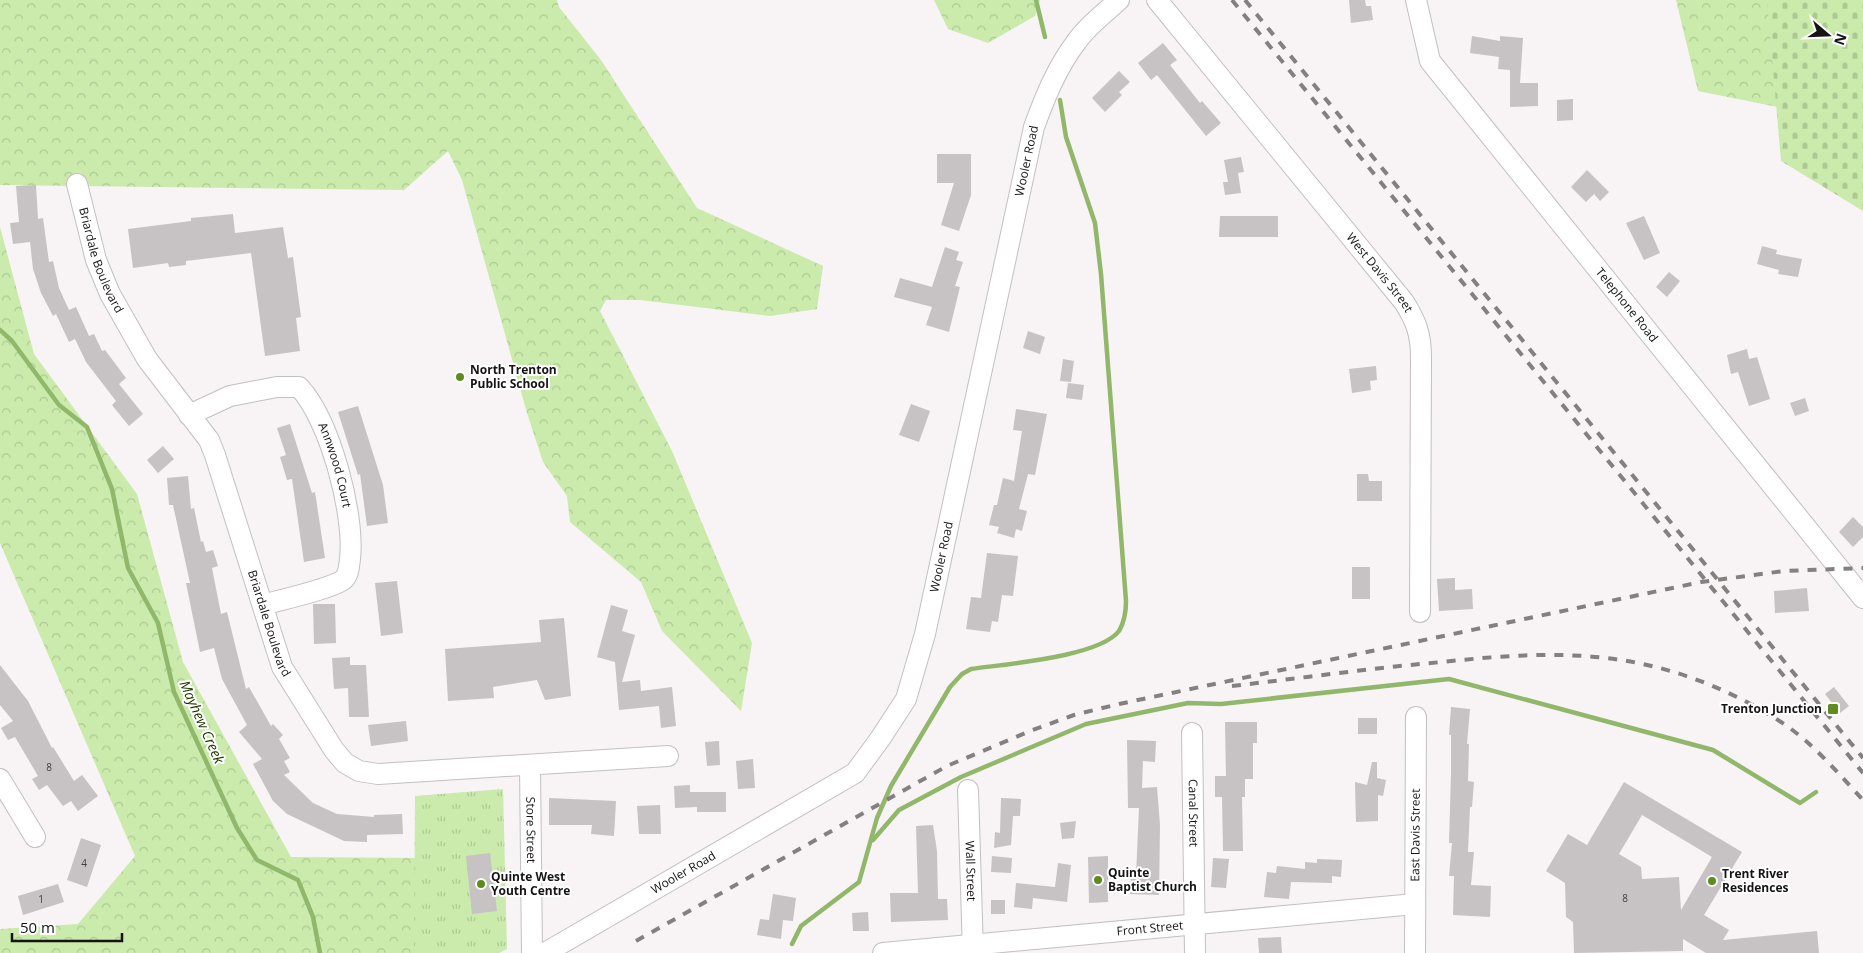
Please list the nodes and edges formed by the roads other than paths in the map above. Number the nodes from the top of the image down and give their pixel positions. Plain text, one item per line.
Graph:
1 (1119, 0) edge
2 (1157, 0) edge
3 (1416, 0) edge
4 (77, 184) dead end
5 (189, 415) junction
6 (1863, 598) edge
7 (263, 605) junction
8 (1420, 612) dead end
9 (1416, 717) dead end
10 (1192, 733) dead end
11 (668, 756) dead end
12 (530, 766) junction
13 (0, 779) edge
14 (968, 790) dead end
15 (35, 837) dead end
16 (1415, 904) junction
17 (1194, 923) junction
18 (973, 949) edge
19 (532, 953) edge
20 (545, 953) edge
21 (883, 953) edge
22 (1195, 953) edge
23 (1415, 953) edge

1 - 20 street, Wooler Road
2 - 8 street, West Davis Street
3 - 6 street, Telephone Road
4 - 5 street, Briardale Boulevard
5 - 7 street, Briardale Boulevard
5 - 7 street, Annwood Court
7 - 12 street, Briardale Boulevard
9 - 16 street, East Davis Street
10 - 17 street, Canal Street
11 - 12 street, Briardale Boulevard
12 - 19 street, Store Street
13 - 15 street
14 - 18 street, Wall Street
16 - 17 street, Front Street
16 - 23 street, East Davis Street
17 - 18 street, Front Street
17 - 22 street, Canal Street
18 - 21 street, Front Street

